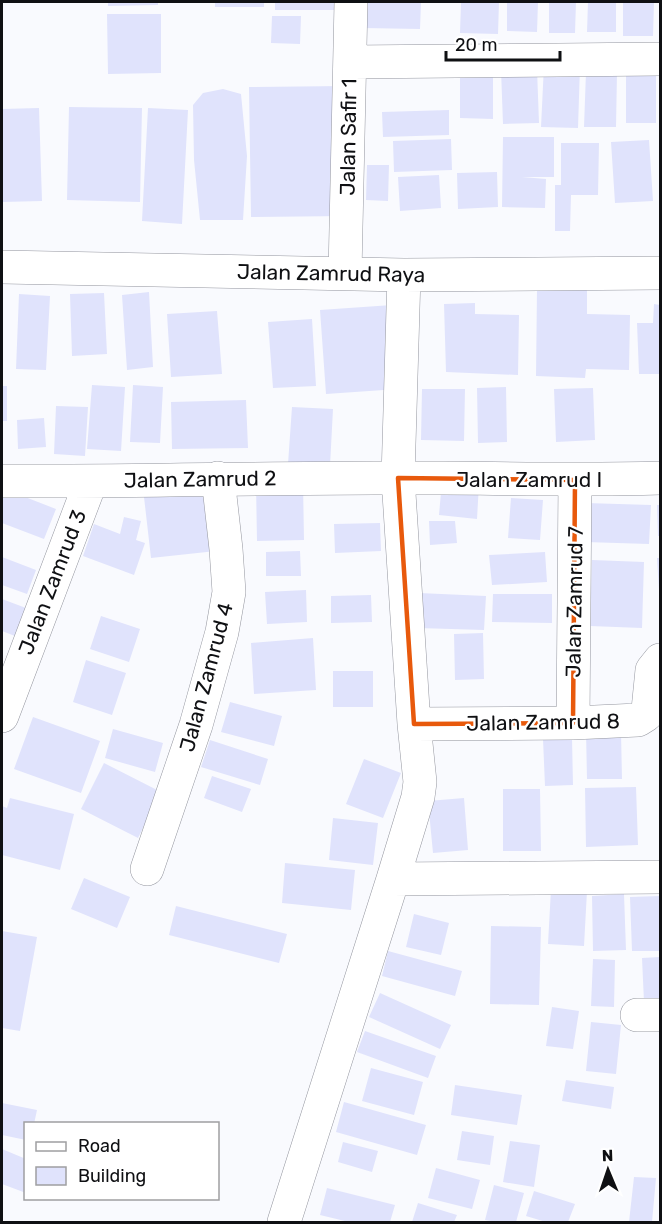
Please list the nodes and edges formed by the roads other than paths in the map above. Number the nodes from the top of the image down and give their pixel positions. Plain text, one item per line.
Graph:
1 (351, 2) edge
2 (660, 59) edge
3 (350, 62) junction
4 (2, 267) edge
5 (345, 273) junction
6 (660, 273) edge
7 (404, 274) junction
8 (218, 478) junction
9 (398, 478) junction
10 (660, 478) edge
11 (575, 480) junction
12 (2, 481) edge
13 (92, 481) junction
14 (660, 660) edge
15 (2, 716) edge
16 (573, 723) junction
17 (414, 724) junction
18 (147, 869) dead end
19 (660, 878) edge
20 (393, 879) junction
21 (284, 1222) edge

1 - 3 street, Jalan Safir 1
2 - 3 street
3 - 5 street, Jalan Safir 1
4 - 5 street, Jalan Zamrud Raya
5 - 7 street, Jalan Zamrud Raya
6 - 7 street, Jalan Zamrud Raya
7 - 9 street
8 - 9 street, Jalan Zamrud 2
8 - 13 street, Jalan Zamrud 2
8 - 18 street, Jalan Zamrud 4
9 - 11 street, Jalan Zamrud I
9 - 17 street
10 - 11 street, Jalan Zamrud I
11 - 16 street, Jalan Zamrud 7
12 - 13 street, Jalan Zamrud 2
13 - 15 street, Jalan Zamrud 3
14 - 16 street, Jalan Zamrud 8
16 - 17 street, Jalan Zamrud 8
17 - 20 street
19 - 20 street
20 - 21 street

